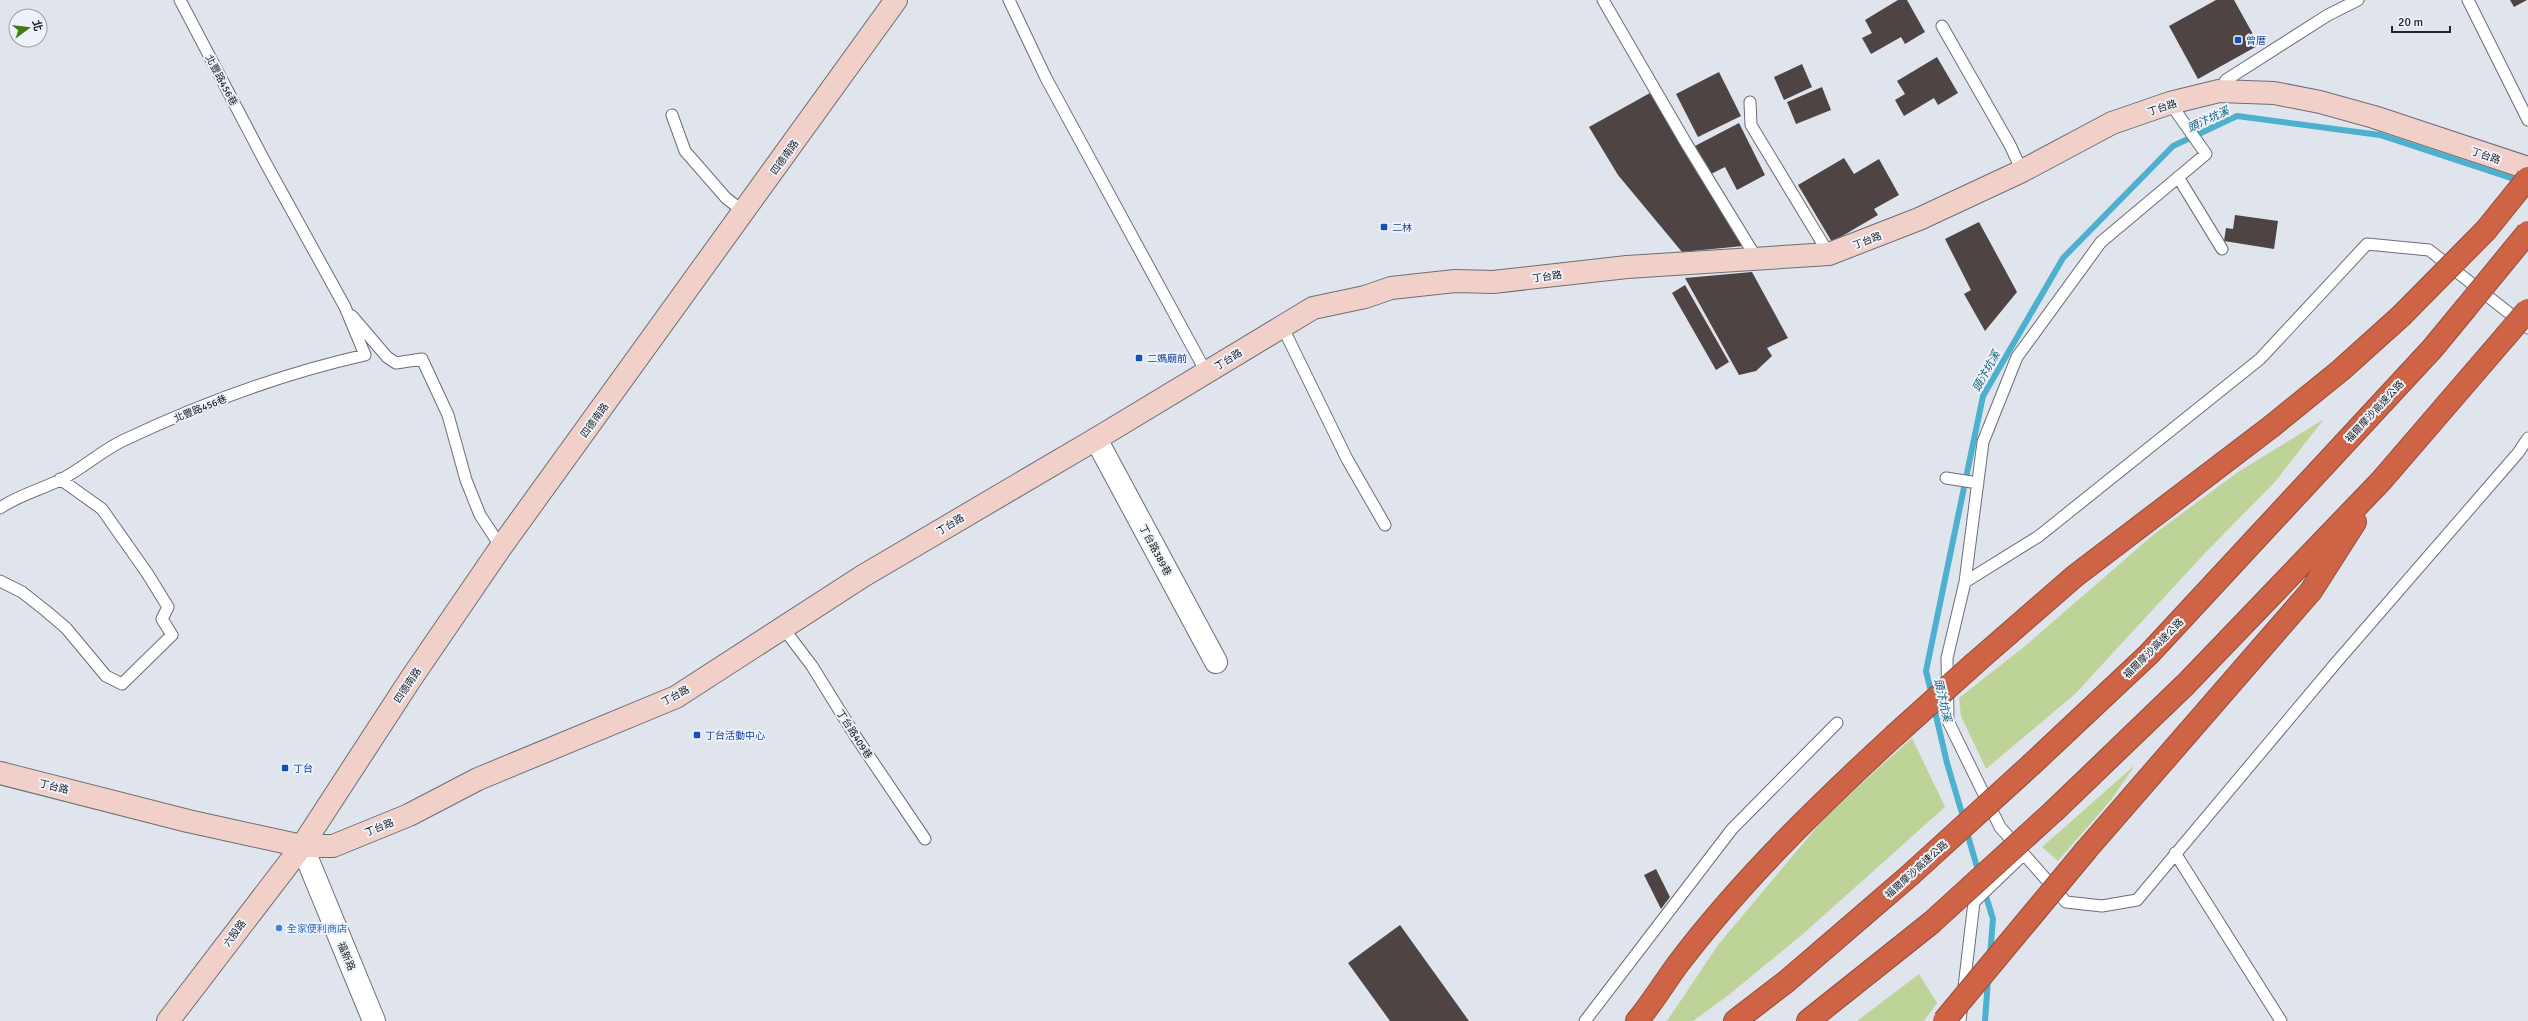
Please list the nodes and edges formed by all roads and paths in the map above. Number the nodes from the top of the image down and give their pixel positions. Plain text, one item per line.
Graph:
1 (180, 0) edge
2 (896, 0) edge
3 (1009, 0) edge
4 (1603, 0) edge
5 (2358, 0) edge
6 (2468, 0) edge
7 (1942, 26) dead end
8 (2219, 91) junction
9 (1750, 102) dead end
10 (2170, 103) junction
11 (672, 115) dead end
12 (2528, 120) edge
13 (2526, 167) edge
14 (2022, 171) junction
15 (2178, 177) junction
16 (744, 212) junction
17 (2528, 232) edge
18 (2222, 249) dead end
19 (1829, 254) junction
20 (1758, 259) junction
21 (345, 307) junction
22 (2528, 310) edge
23 (1282, 326) junction
24 (2528, 328) edge
25 (1206, 372) junction
26 (2528, 438) edge
27 (1096, 439) junction
28 (1946, 478) dead end
29 (60, 480) junction
30 (2381, 481) junction
31 (1978, 483) junction
32 (0, 508) edge
33 (1385, 525) dead end
34 (501, 547) junction
35 (0, 581) edge
36 (1965, 582) junction
37 (784, 629) junction
38 (1216, 662) dead end
39 (1837, 723) dead end
40 (0, 773) edge
41 (925, 839) dead end
42 (302, 846) junction
43 (2024, 854) junction
44 (2175, 854) junction
45 (168, 1021) edge
46 (374, 1021) edge
47 (1585, 1021) edge
48 (1637, 1021) edge
49 (1735, 1021) edge
50 (1808, 1021) edge
51 (1944, 1021) edge
52 (1960, 1021) edge
53 (2281, 1021) edge

1 - 21 lane, 北豐路456巷
2 - 16 street, 四德南路
3 - 25 lane
4 - 20 lane
5 - 8 lane
6 - 12 lane
7 - 14 lane
8 - 10 street, 丁台路
8 - 13 street, 丁台路
9 - 19 lane
10 - 14 street, 丁台路
10 - 15 lane
11 - 16 lane
13 - 48 highway, bridge
14 - 19 street, 丁台路
15 - 18 lane
15 - 31 lane
16 - 34 street, 四德南路
17 - 49 highway, 福爾摩沙高速公路, bridge
19 - 20 street, 丁台路
20 - 23 street, 丁台路
21 - 29 lane, 北豐路456巷
21 - 34 lane, 北豐路456巷
22 - 30 highway, bridge
23 - 25 street, 丁台路
23 - 33 lane
24 - 36 lane
25 - 27 street, 丁台路
26 - 44 lane
27 - 37 street, 丁台路
27 - 38 street, 丁台路389巷
28 - 31 lane
29 - 32 lane, 北豐路456巷
29 - 35 lane
30 - 50 highway, bridge
30 - 51 highway, bridge
31 - 36 lane
34 - 42 street, 四德南路
36 - 43 lane
37 - 41 lane, 丁台路409巷
37 - 42 street, 丁台路
39 - 47 lane
40 - 42 street, 丁台路
42 - 45 street, 六股路
42 - 46 street, 福新路
43 - 44 lane
43 - 52 lane
44 - 53 lane

